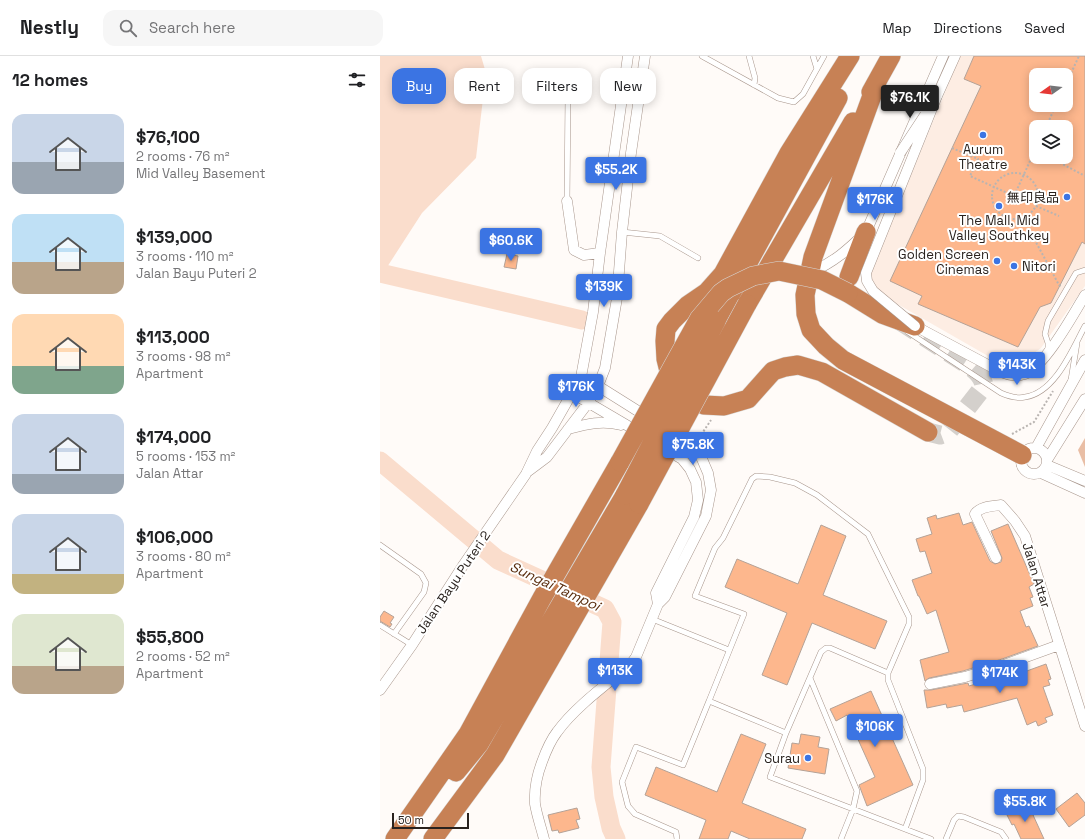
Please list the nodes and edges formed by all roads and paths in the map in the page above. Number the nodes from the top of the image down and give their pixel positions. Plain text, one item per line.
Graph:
1 (628, 56) edge
2 (645, 56) edge
3 (702, 56) edge
4 (749, 56) edge
5 (813, 56) edge
6 (824, 56) edge
7 (850, 56) edge
8 (861, 56) edge
9 (891, 56) edge
10 (943, 56) edge
11 (955, 56) edge
12 (1079, 56) edge
13 (817, 69) junction
14 (1073, 69) edge
15 (877, 82) junction
16 (754, 85) junction
17 (937, 96) junction
18 (568, 104) edge
19 (952, 148) dead end
20 (900, 153) junction
21 (1029, 163) edge
22 (1062, 164) edge
23 (1023, 175) junction
24 (1085, 176) edge
25 (994, 186) junction
26 (567, 201) joint
27 (1036, 206) junction
28 (1059, 216) dead end
29 (1023, 218) junction
30 (622, 232) junction
31 (866, 232) junction
32 (600, 253) junction
33 (698, 258) dead end
34 (1085, 270) edge
35 (810, 273) junction
36 (849, 285) junction
37 (1067, 289) junction
38 (1085, 295) edge
39 (882, 314) junction
40 (915, 326) junction
41 (1085, 326) edge
42 (1078, 338) junction
43 (1048, 351) junction
44 (1085, 360) edge
45 (581, 377) junction
46 (598, 386) junction
47 (1069, 387) junction
48 (572, 393) junction
49 (1085, 399) edge
50 (588, 403) junction
51 (630, 427) junction
52 (568, 429) junction
53 (928, 432) tunnel mouth
54 (1041, 438) junction
55 (1024, 451) junction
56 (1053, 451) junction
57 (1045, 466) junction
58 (1058, 469) junction
59 (526, 474) junction
60 (1085, 481) edge
61 (1085, 493) edge
62 (380, 545) edge
63 (996, 558) dead end
64 (658, 604) junction
65 (652, 619) junction
66 (380, 625) edge
67 (394, 634) junction
68 (412, 645) junction
69 (1059, 645) junction
70 (729, 650) junction
71 (888, 673) junction
72 (810, 678) junction
73 (930, 684) dead end
74 (380, 690) edge
75 (709, 701) junction
76 (1085, 726) edge
77 (786, 733) junction
78 (474, 739) junction
79 (853, 809) junction
80 (906, 828) junction
81 (395, 839) edge
82 (403, 839) edge
83 (433, 839) edge
84 (544, 839) edge
85 (677, 839) edge
86 (841, 839) edge
87 (931, 839) edge
88 (946, 839) edge
89 (1006, 839) edge

1 - 32 street, Jalan Bayu Puteri 2
2 - 30 street, Jalan Bayu Puteri 2
3 - 16 lane
4 - 16 lane
5 - 13 lane
6 - 13 lane
7 - 53 highway
8 - 78 highway, bridge
9 - 15 highway
10 - 20 street
11 - 17 street
12 - 14 path
13 - 16 lane
15 - 35 highway
15 - 83 highway, bridge
17 - 20 street, bridge
17 - 40 street, bridge
18 - 26 lane
19 - 25 path
20 - 31 street
21 - 23 path
22 - 24 path
23 - 25 path
23 - 25 path
23 - 27 path
25 - 29 path
26 - 32 street
27 - 28 path
27 - 29 path
29 - 37 path
30 - 33 lane
30 - 46 street, Jalan Bayu Puteri 2
31 - 35 street
31 - 36 highway
32 - 45 street, Jalan Bayu Puteri 2
34 - 37 lane
35 - 55 highway
36 - 39 highway
36 - 78 highway, bridge
37 - 43 lane
38 - 43 street
39 - 40 highway
39 - 42 lane
40 - 43 street
41 - 42 lane
42 - 47 lane
44 - 47 street
45 - 46 street
45 - 48 street, Jalan Bayu Puteri 2
46 - 50 street, Jalan Bayu Puteri 2
46 - 64 street
47 - 54 street
48 - 50 street
48 - 59 street, Jalan Bayu Puteri 2
49 - 56 street
50 - 51 street
50 - 52 street, Jalan Bayu Puteri 2
51 - 52 street
51 - 64 street
52 - 59 street, Jalan Bayu Puteri 2
54 - 55 street
54 - 55 street
55 - 57 street
55 - 57 street
56 - 57 street
56 - 58 street
57 - 58 street
57 - 61 street
58 - 60 street
59 - 68 street, Jalan Bayu Puteri 2
62 - 67 lane
63 - 69 street, Jalan Attar
64 - 65 street
65 - 70 lane
65 - 84 street
66 - 67 lane
67 - 68 lane
68 - 74 street, Jalan Bayu Puteri 2
69 - 73 street
69 - 76 street, Jalan Attar
70 - 71 lane
70 - 75 lane
71 - 72 lane
71 - 80 lane
72 - 77 lane
72 - 79 lane
75 - 77 lane
75 - 85 lane
77 - 79 lane
78 - 81 highway
78 - 82 highway
79 - 80 lane
79 - 86 lane
80 - 87 lane
88 - 89 lane

